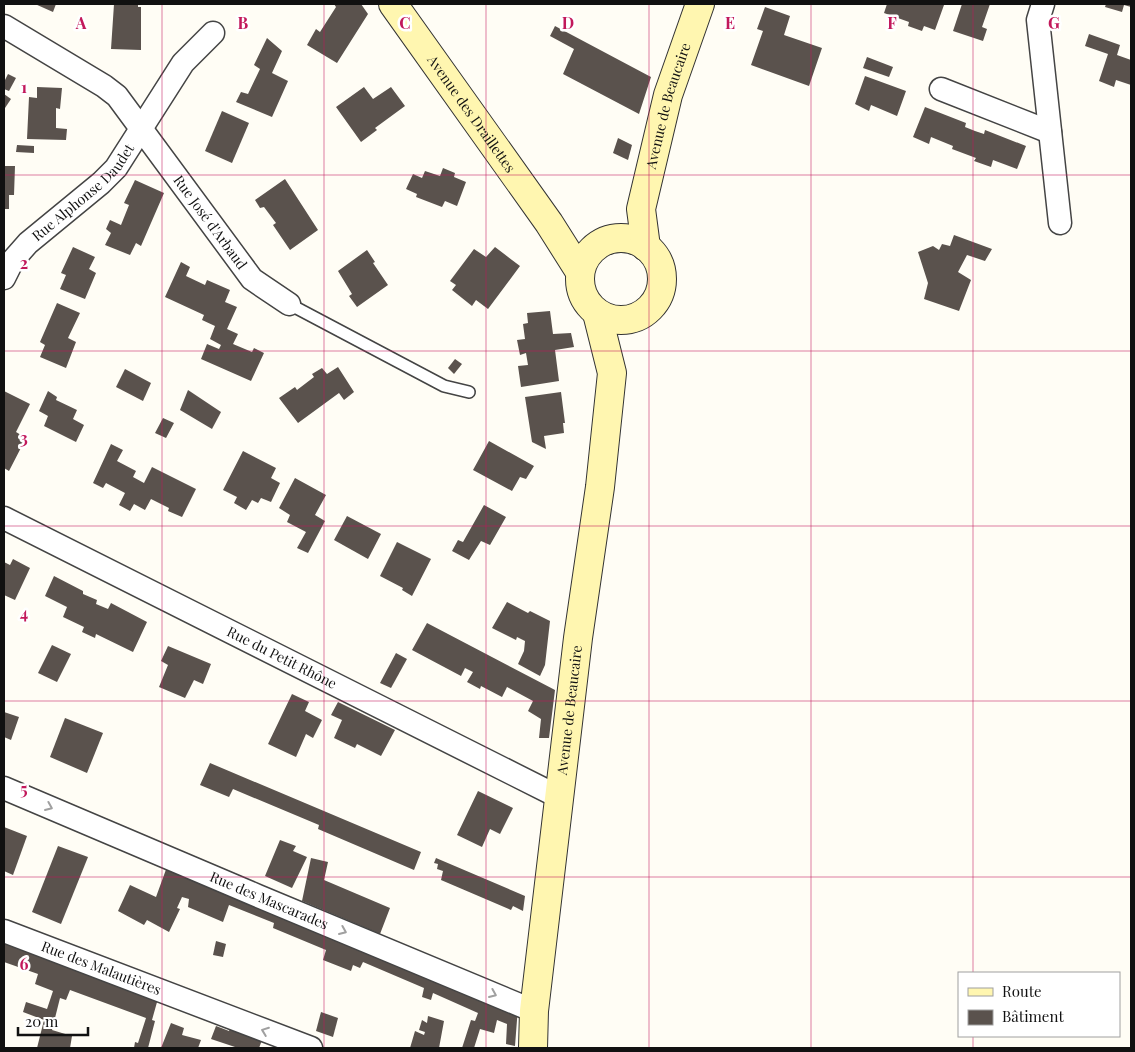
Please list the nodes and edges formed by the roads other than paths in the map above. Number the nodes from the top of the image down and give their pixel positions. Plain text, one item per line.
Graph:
1 (393, 4) edge
2 (700, 4) edge
3 (1043, 4) edge
4 (4, 26) edge
5 (213, 33) dead end
6 (940, 89) dead end
7 (141, 130) junction
8 (1050, 132) junction
9 (641, 210) junction
10 (549, 223) junction
11 (1060, 223) dead end
12 (605, 242) junction
13 (646, 247) junction
14 (580, 272) junction
15 (4, 278) edge
16 (290, 304) joint
17 (597, 313) junction
18 (639, 316) junction
19 (612, 373) junction
20 (468, 392) dead end
21 (4, 518) edge
22 (4, 788) edge
23 (559, 798) junction
24 (4, 931) edge
25 (534, 1011) junction
26 (311, 1048) edge
27 (533, 1048) edge

1 - 10 street, Avenue des Draillettes
2 - 9 street, Avenue de Beaucaire
3 - 8 street
4 - 7 street, Rue José d'Arbaud
5 - 7 street
6 - 8 street
7 - 15 street, Rue Alphonse Daudet
7 - 16 street, Rue José d'Arbaud
8 - 11 street
9 - 12 street
9 - 13 street, Avenue de Beaucaire
10 - 12 street
10 - 14 street, Avenue des Draillettes
12 - 13 street
12 - 14 street
13 - 18 street
14 - 17 street
16 - 20 lane
17 - 18 street
17 - 19 street, Avenue de Beaucaire
18 - 19 street, Avenue de Beaucaire
19 - 23 street, Avenue de Beaucaire
21 - 23 street, Rue du Petit Rhône
22 -> 25 street, Rue des Mascarades
23 - 25 street, Avenue de Beaucaire
26 -> 24 street, Rue des Malautières
25 - 27 street, Avenue de Beaucaire

